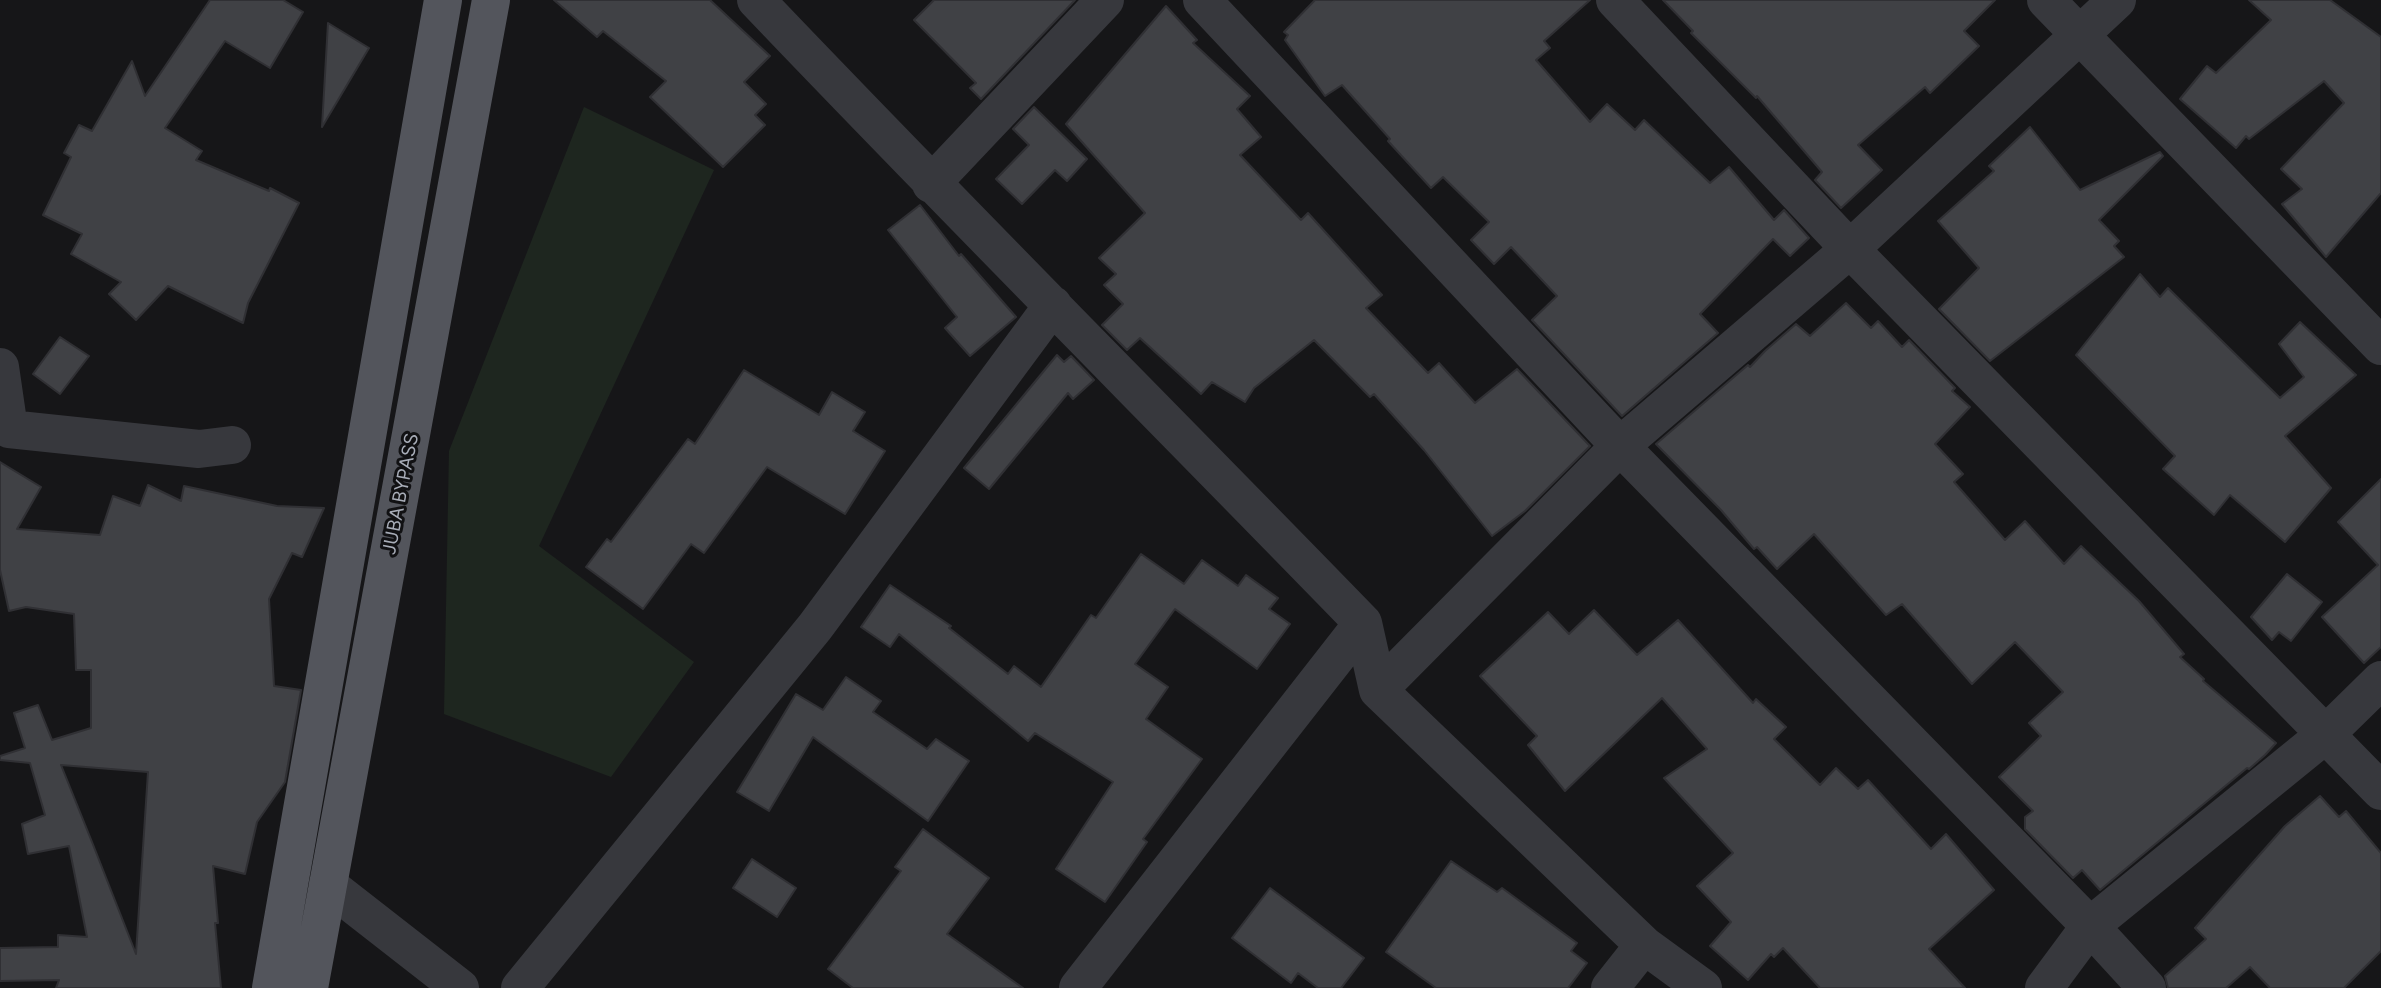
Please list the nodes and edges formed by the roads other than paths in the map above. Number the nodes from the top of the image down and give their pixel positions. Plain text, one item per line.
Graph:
1 (443, 0) edge
2 (491, 0) edge
3 (756, 0) edge
4 (1105, 0) edge
5 (1202, 0) edge
6 (1615, 0) edge
7 (2046, 0) edge
8 (2117, 0) edge
9 (2080, 34) junction
10 (931, 184) junction
11 (1850, 249) junction
12 (1053, 305) junction
13 (2381, 346) edge
14 (0, 367) edge
15 (232, 445) dead end
16 (1620, 446) junction
17 (1363, 623) junction
18 (2381, 680) edge
19 (1378, 690) junction
20 (2326, 734) junction
21 (2381, 791) edge
22 (328, 885) junction
23 (2090, 926) junction
24 (1644, 945) junction
25 (271, 988) edge
26 (309, 988) edge
27 (460, 988) edge
28 (520, 988) edge
29 (1077, 988) edge
30 (1610, 988) edge
31 (1703, 988) edge
32 (2044, 988) edge
33 (2147, 988) edge

1 - 25 main road
2 - 22 main road, JUBA BYPASS
3 - 10 street
4 - 10 street
5 - 16 street
6 - 11 street
7 - 9 street
8 - 9 street
9 - 11 street
9 - 13 street
10 - 12 street
11 - 16 street
11 - 20 street
12 - 17 street
12 - 28 street
14 - 15 street
16 - 19 street
16 - 23 street
17 - 19 street
17 - 29 street
18 - 20 street
19 - 24 street
20 - 21 street
20 - 23 street
22 - 26 main road, JUBA BYPASS
22 - 27 street
23 - 32 street
23 - 33 street
24 - 30 street
24 - 31 street

